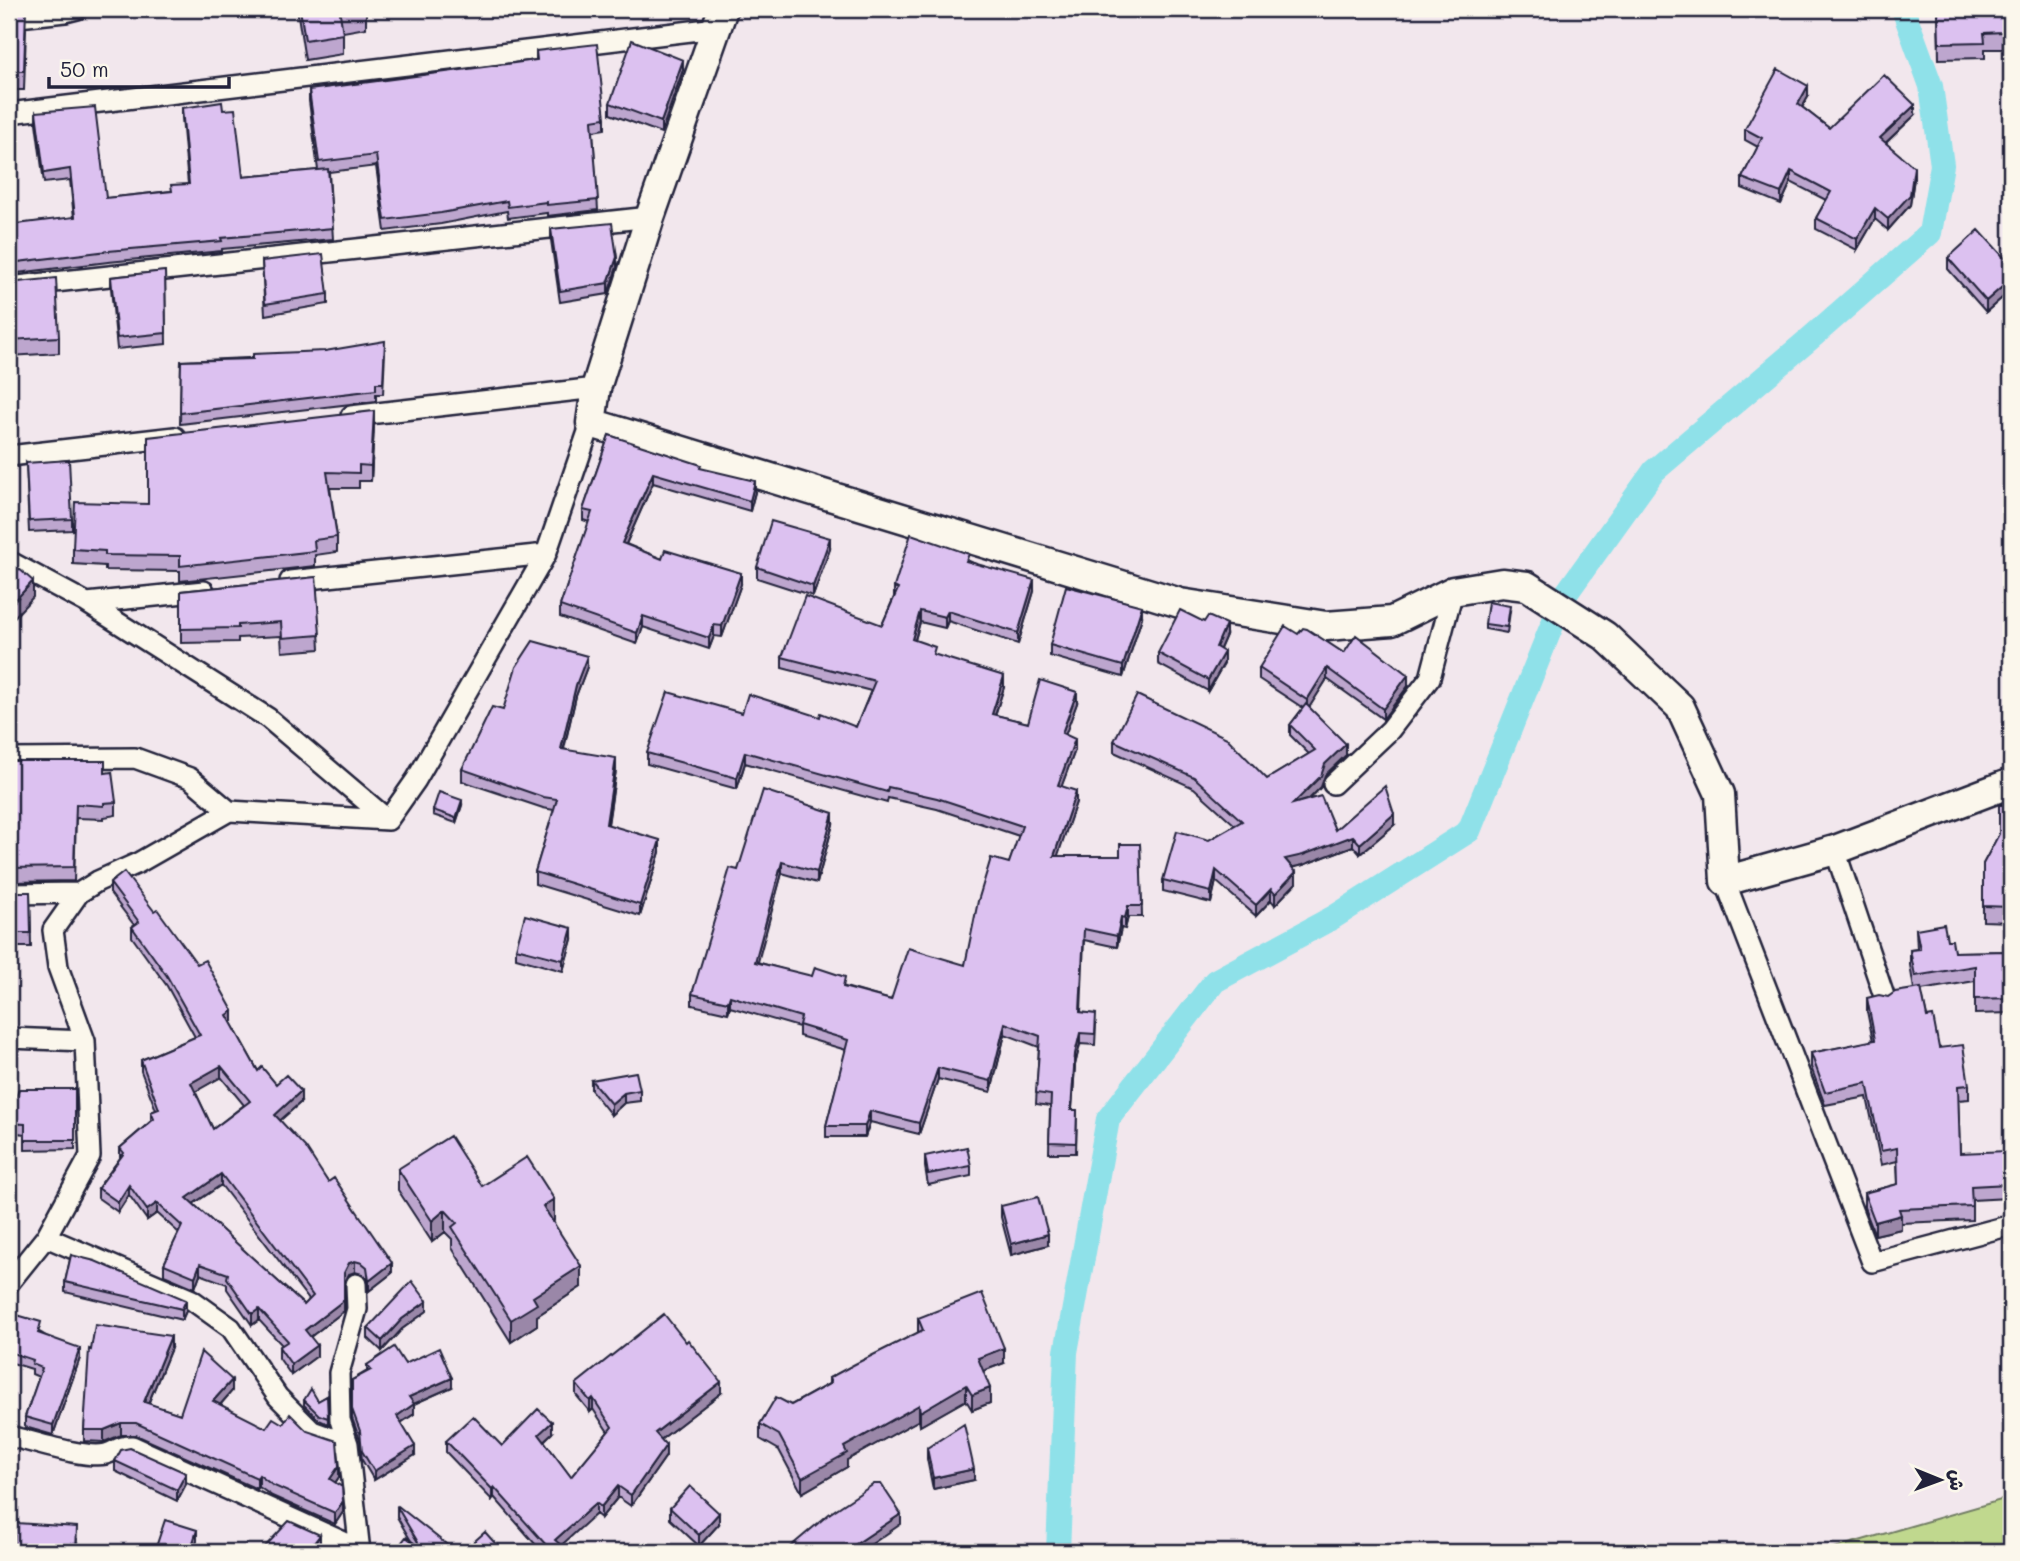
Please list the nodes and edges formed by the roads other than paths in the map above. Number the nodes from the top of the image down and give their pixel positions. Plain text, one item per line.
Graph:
1 (69, 10) edge
2 (9, 18) edge
3 (720, 18) edge
4 (9, 113) edge
5 (650, 217) junction
6 (9, 287) edge
7 (596, 387) junction
8 (337, 418) edge
9 (591, 423) junction
10 (200, 434) edge
11 (9, 456) edge
12 (546, 555) junction
13 (9, 561) edge
14 (276, 583) edge
15 (222, 589) edge
16 (1453, 591) junction
17 (87, 603) junction
18 (9, 760) edge
19 (2011, 783) edge
20 (1333, 784) dead end
21 (229, 811) junction
22 (388, 820) junction
23 (1835, 850) junction
24 (1725, 881) junction
25 (79, 893) junction
26 (9, 894) edge
27 (1885, 999) edge
28 (9, 1038) edge
29 (85, 1041) junction
30 (2011, 1225) edge
31 (46, 1237) junction
32 (9, 1283) edge
33 (356, 1284) dead end
34 (9, 1436) edge
35 (348, 1444) junction
36 (360, 1550) edge

1 - 2 street
3 - 4 street
3 - 5 street
5 - 6 street
5 - 7 street
7 - 8 street
7 - 9 street
9 - 12 street
9 - 16 street
10 - 11 street
12 - 14 street
12 - 22 street
13 - 17 street
15 - 17 street
16 - 20 street
16 - 24 street
17 - 22 street
18 - 21 street
19 - 23 street
21 - 22 street
21 - 25 street
23 - 24 street
23 - 27 street
24 - 30 street
25 - 26 street
25 - 29 street
28 - 29 street
29 - 31 street
31 - 32 street
31 - 35 street
33 - 35 street
34 - 36 street
35 - 36 street

